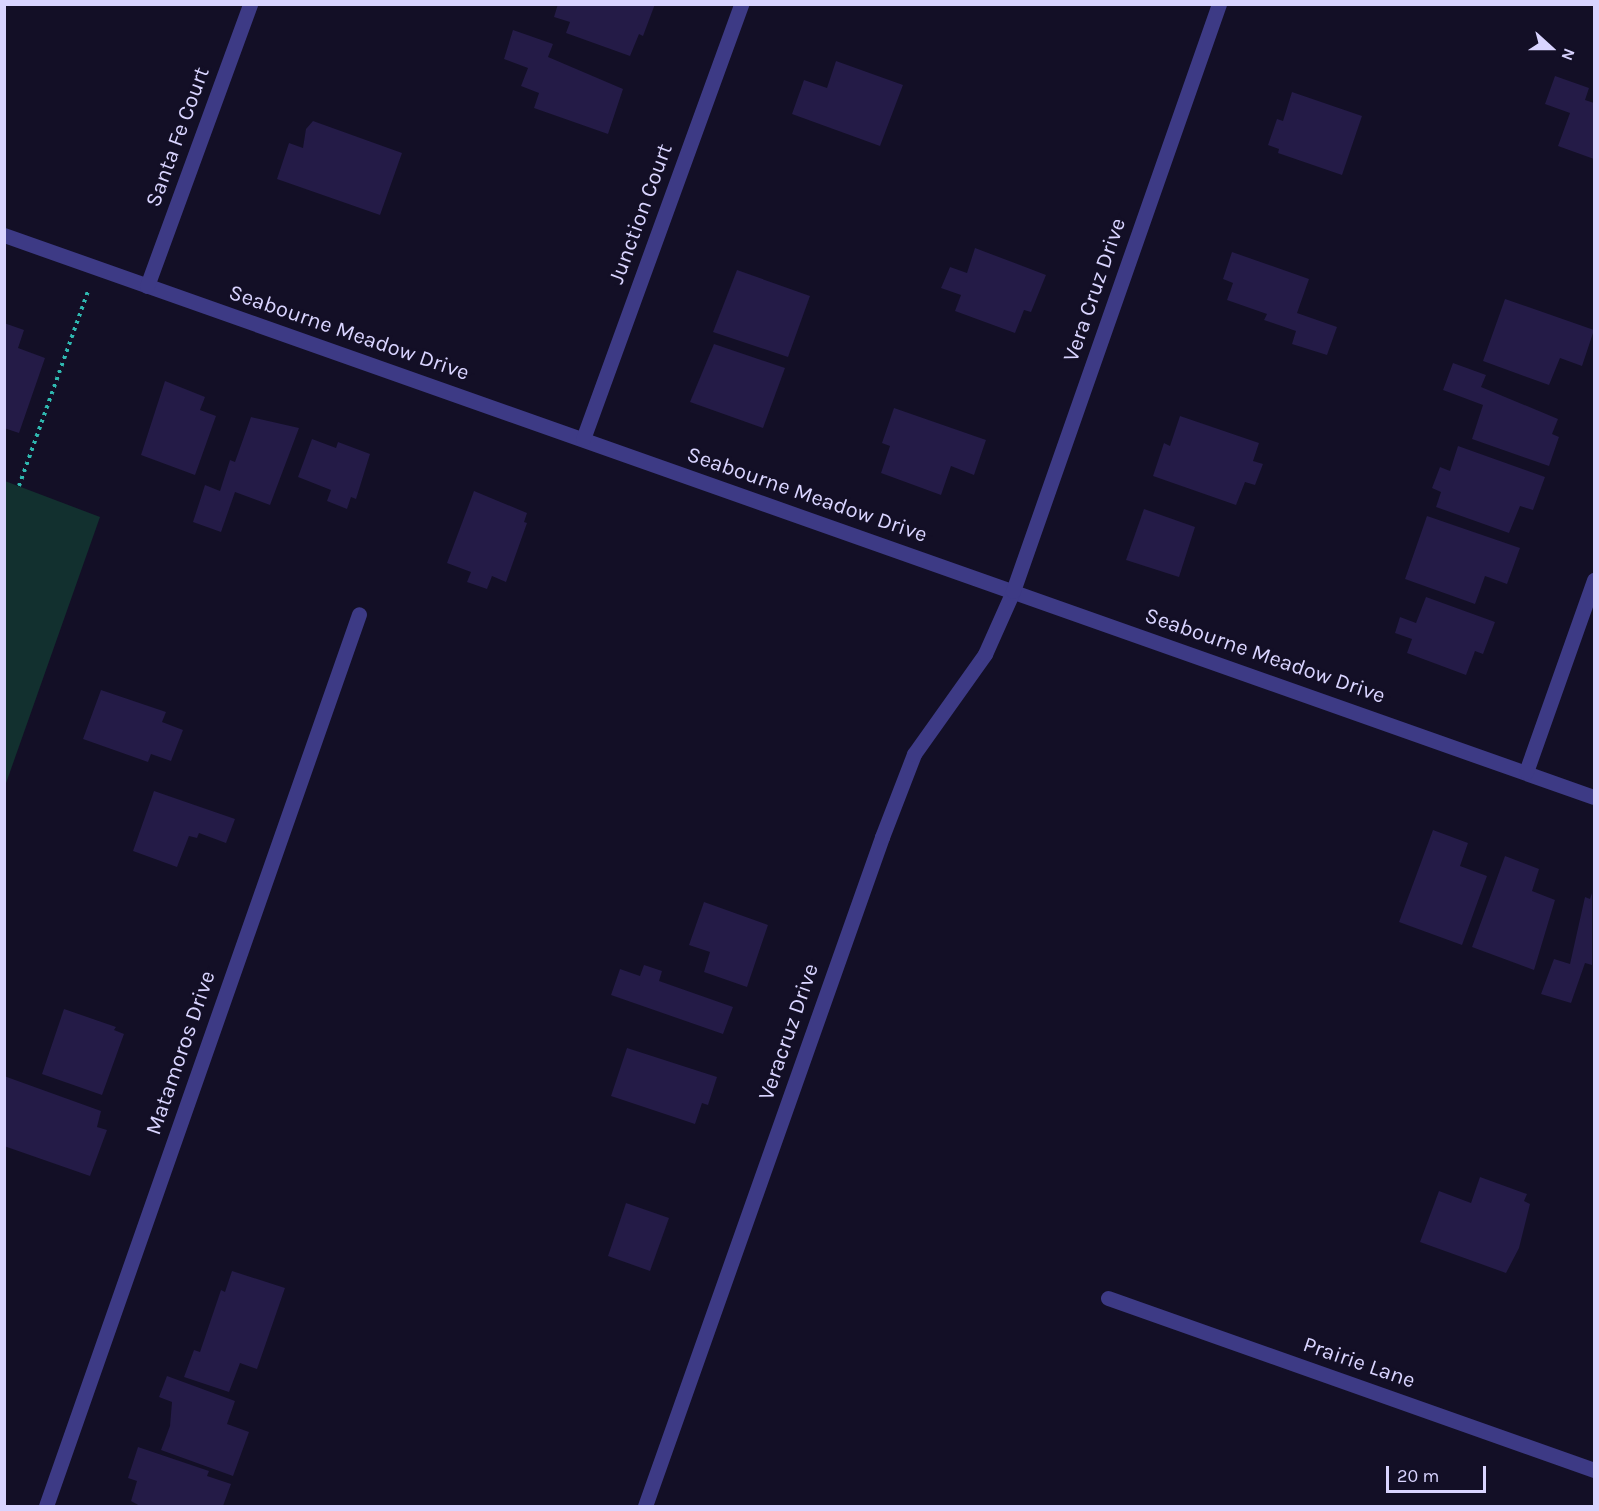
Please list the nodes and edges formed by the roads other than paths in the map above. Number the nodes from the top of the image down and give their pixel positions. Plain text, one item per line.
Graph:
1 (250, 4) edge
2 (741, 4) edge
3 (1219, 4) edge
4 (4, 235) edge
5 (147, 286) junction
6 (583, 439) junction
7 (1594, 580) edge
8 (1013, 591) junction
9 (359, 614) dead end
10 (1526, 772) junction
11 (1594, 797) edge
12 (1108, 1298) dead end
13 (1594, 1470) edge
14 (45, 1506) edge
15 (645, 1506) edge

1 - 5 street, Santa Fe Court
2 - 6 street, Junction Court
3 - 8 street, Vera Cruz Drive
4 - 5 street, Seabourne Meadow Drive
5 - 6 street, Seabourne Meadow Drive
6 - 8 street, Seabourne Meadow Drive
7 - 10 street
8 - 10 street, Seabourne Meadow Drive
8 - 15 street, Veracruz Drive
9 - 14 street, Matamoros Drive
10 - 11 street, Seabourne Meadow Drive
12 - 13 street, Prairie Lane

